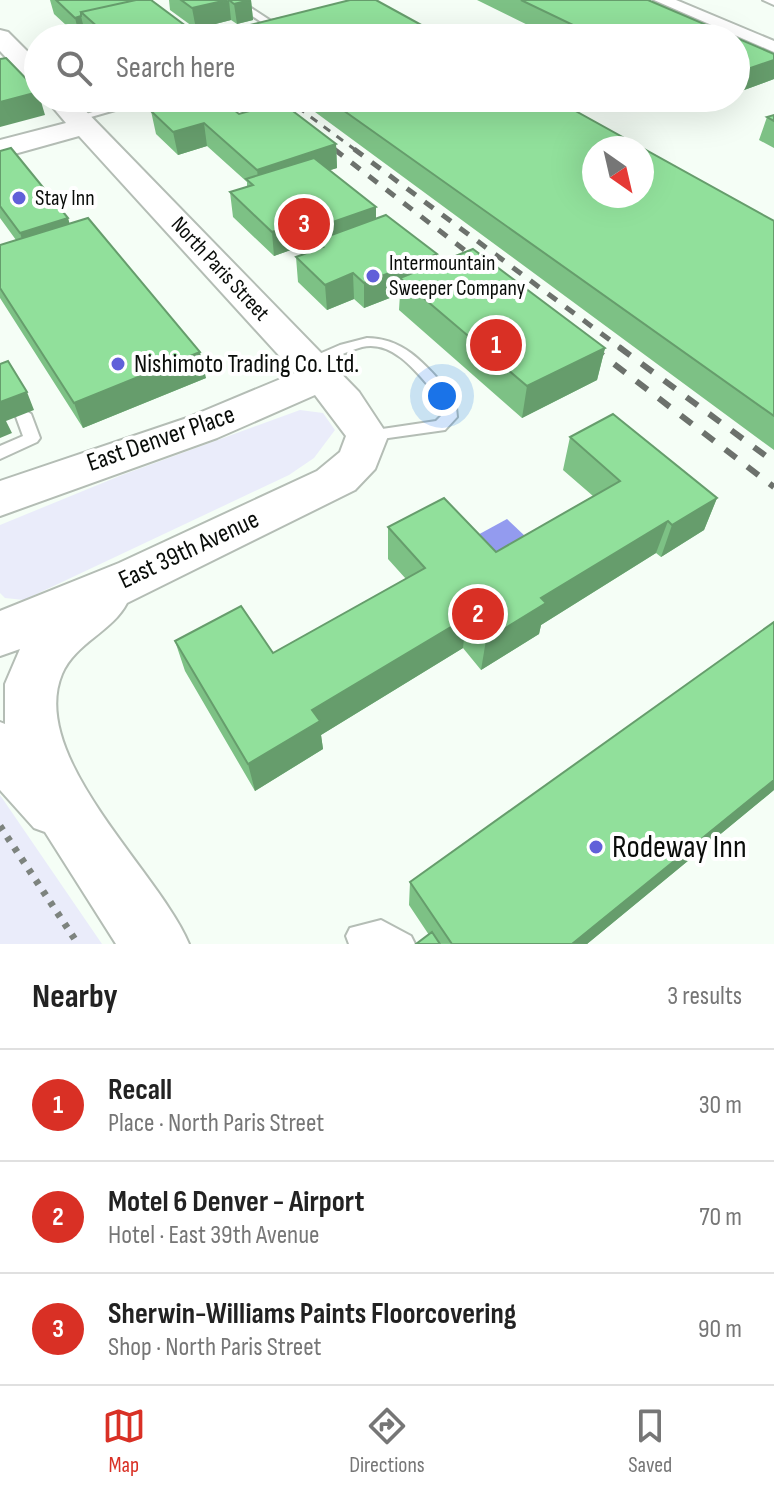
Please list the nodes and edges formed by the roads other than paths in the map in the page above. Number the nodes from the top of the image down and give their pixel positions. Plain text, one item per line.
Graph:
1 (233, 0) edge
2 (662, 0) edge
3 (767, 0) edge
4 (774, 3) edge
5 (298, 17) edge
6 (719, 24) edge
7 (0, 37) edge
8 (750, 37) edge
9 (774, 47) edge
10 (24, 57) edge
11 (73, 114) edge
12 (0, 149) edge
13 (315, 370) junction
14 (23, 414) dead end
15 (366, 442) junction
16 (0, 453) edge
17 (0, 499) edge
18 (136, 577) junction
19 (0, 634) edge
20 (0, 749) edge
21 (68, 820) junction
22 (358, 936) dead end
23 (156, 944) edge
24 (403, 944) edge

1 - 5 lane
2 - 6 street
3 - 4 lane
7 - 10 street
8 - 9 street
11 - 12 street
11 - 13 street, North Paris Street
13 - 15 street, North Paris Street
13 - 15 lane
13 - 17 street, East Denver Place
14 - 16 lane
15 - 18 street, East 39th Avenue
18 - 19 street, East 39th Avenue
18 - 21 street
20 - 21 street
21 - 23 street
22 - 24 lane

